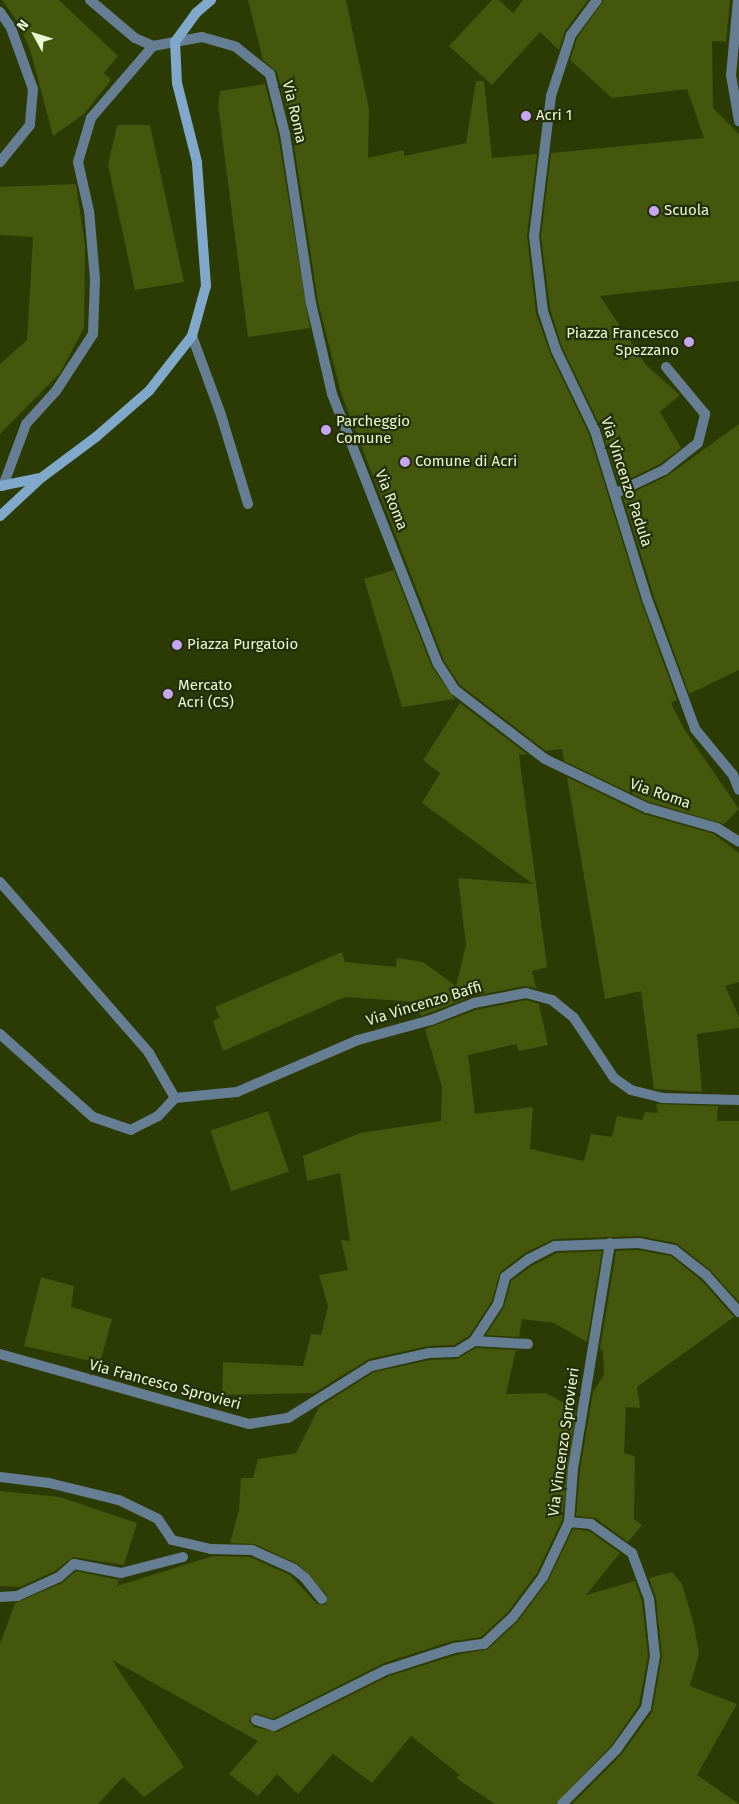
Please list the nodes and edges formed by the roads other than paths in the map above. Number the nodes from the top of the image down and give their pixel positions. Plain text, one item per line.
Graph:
1 (90, 0) edge
2 (210, 0) edge
3 (597, 0) edge
4 (738, 0) edge
5 (0, 12) edge
6 (175, 42) junction
7 (153, 46) junction
8 (739, 121) edge
9 (0, 162) edge
10 (192, 336) junction
11 (666, 367) dead end
12 (41, 478) junction
13 (1, 486) edge
14 (616, 493) junction
15 (248, 504) dead end
16 (0, 516) edge
17 (739, 790) edge
18 (739, 842) edge
19 (0, 882) edge
20 (0, 1034) edge
21 (175, 1098) junction
22 (739, 1100) edge
23 (610, 1243) junction
24 (739, 1312) edge
25 (474, 1341) junction
26 (528, 1344) dead end
27 (0, 1354) edge
28 (0, 1477) edge
29 (569, 1522) junction
30 (183, 1557) dead end
31 (0, 1597) edge
32 (322, 1599) dead end
33 (256, 1720) dead end
34 (562, 1804) edge

1 - 7 street
2 - 6 main road
3 - 14 street, Via Vincenzo Padula
4 - 8 street
5 - 9 street
6 - 7 street
6 - 10 main road
6 - 18 street, Via Roma
7 - 13 street
10 - 12 main road
10 - 15 street
11 - 14 street
12 - 13 main road
12 - 16 main road
14 - 17 street, Via Vincenzo Padula
19 - 21 street
20 - 21 street
21 - 22 street, Via Vincenzo Baffi
23 - 24 street
23 - 25 street
23 - 29 street, Via Vincenzo Sprovieri
25 - 26 street
25 - 27 street, Via Francesco Sprovieri
28 - 32 street
29 - 33 street, Via Vincenzo Sprovieri
29 - 34 street
30 - 31 street

